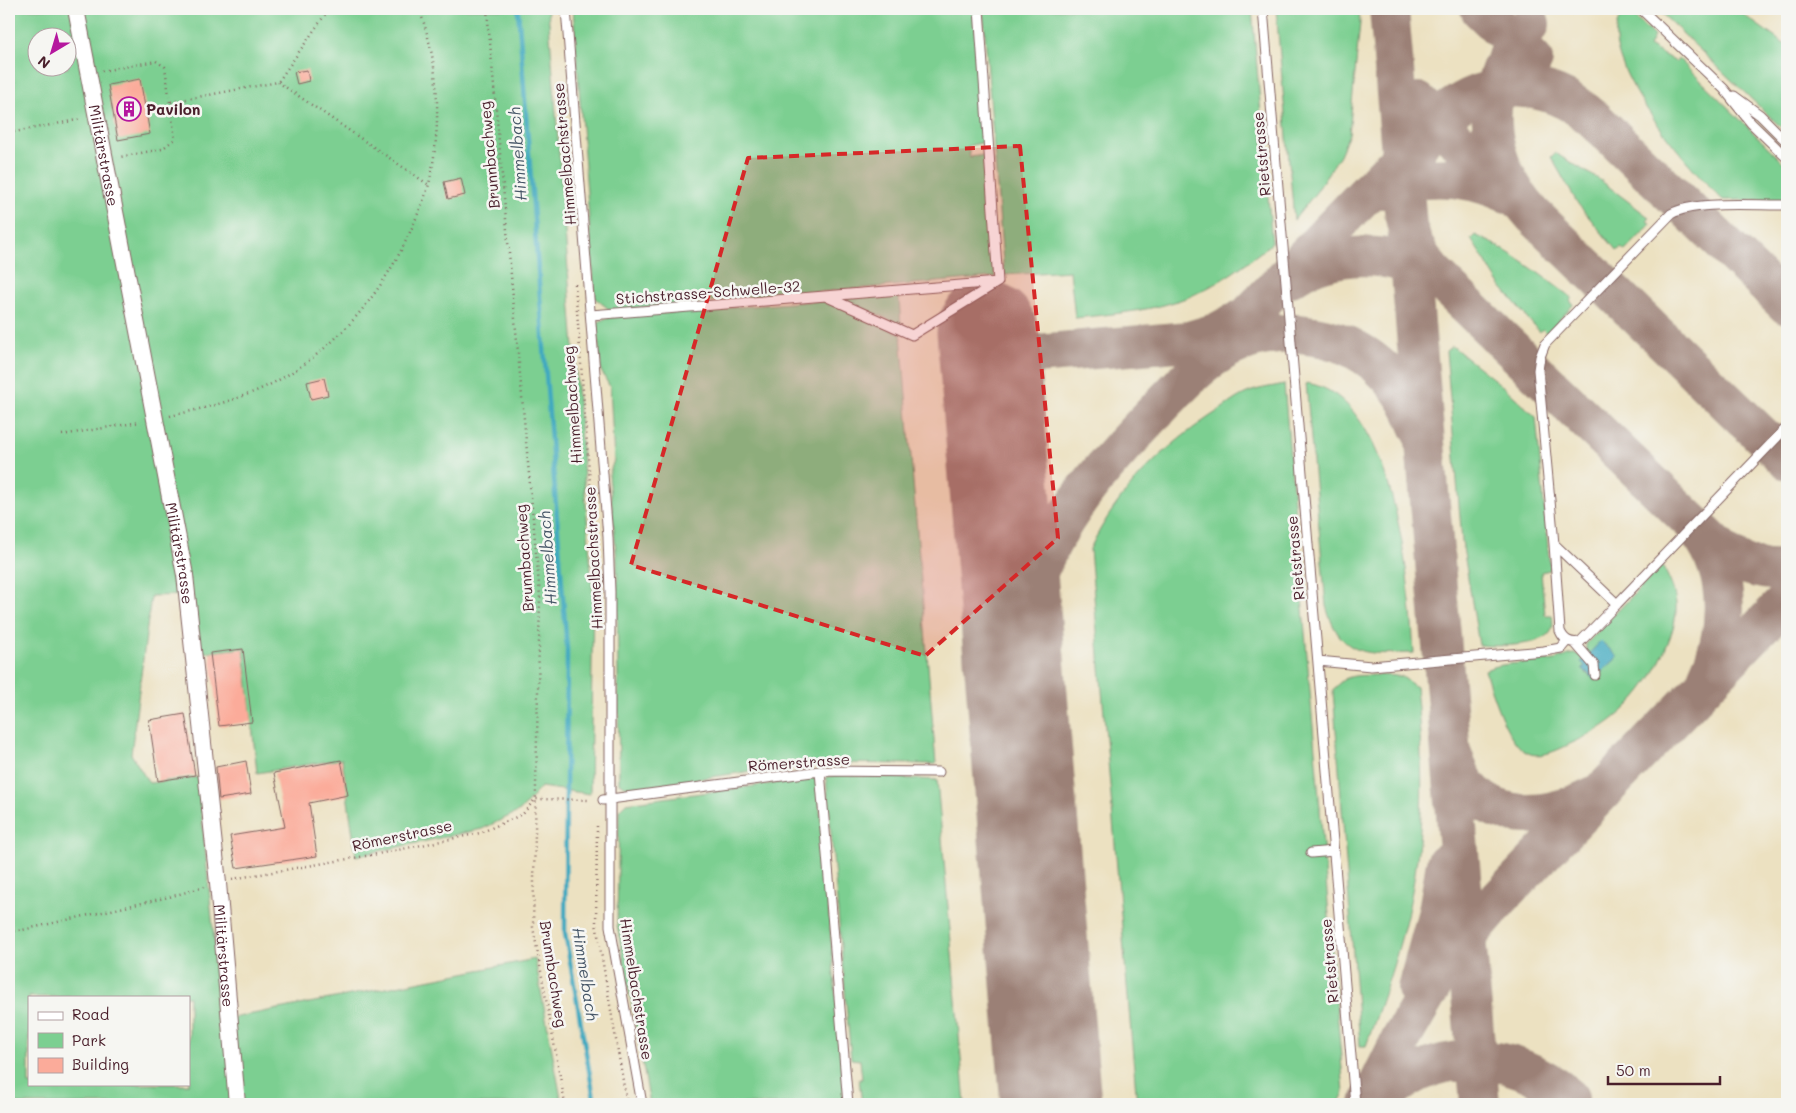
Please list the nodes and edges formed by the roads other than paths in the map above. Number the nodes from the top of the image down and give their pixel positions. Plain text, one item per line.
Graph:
1 (76, 9) edge
2 (566, 9) edge
3 (979, 9) edge
4 (1263, 9) edge
5 (1641, 9) edge
6 (1724, 89) junction
7 (1787, 142) edge
8 (1787, 158) edge
9 (1787, 205) edge
10 (998, 282) junction
11 (827, 297) junction
12 (591, 315) junction
13 (1787, 427) edge
14 (1554, 544) junction
15 (1617, 604) junction
16 (1571, 642) junction
17 (1318, 661) junction
18 (1594, 675) dead end
19 (820, 770) junction
20 (939, 772) dead end
21 (607, 800) junction
22 (1334, 851) junction
23 (1311, 853) dead end
24 (856, 1074) dead end
25 (846, 1075) junction
26 (237, 1104) edge
27 (642, 1104) edge
28 (848, 1104) edge
29 (1355, 1104) edge

1 - 26 street, Militärstrasse
2 - 12 lane, Himmelbachstrasse
3 - 10 lane
4 - 17 lane, Rietstrasse
5 - 6 lane
6 - 7 lane
6 - 8 lane
9 - 14 lane
10 - 11 lane, Stichstrasse-Schwelle-32
10 - 11 lane, Stichstrasse-Schwelle-32
11 - 12 lane, Stichstrasse-Schwelle-32
12 - 21 lane, Himmelbachstrasse
13 - 15 lane
14 - 15 lane
14 - 16 lane
15 - 16 lane
16 - 17 lane
16 - 18 lane
17 - 22 lane, Rietstrasse
19 - 20 lane, Römerstrasse
19 - 21 lane, Römerstrasse
19 - 25 lane
21 - 27 lane, Himmelbachstrasse
22 - 23 lane
22 - 29 lane, Rietstrasse
24 - 25 lane
25 - 28 lane

